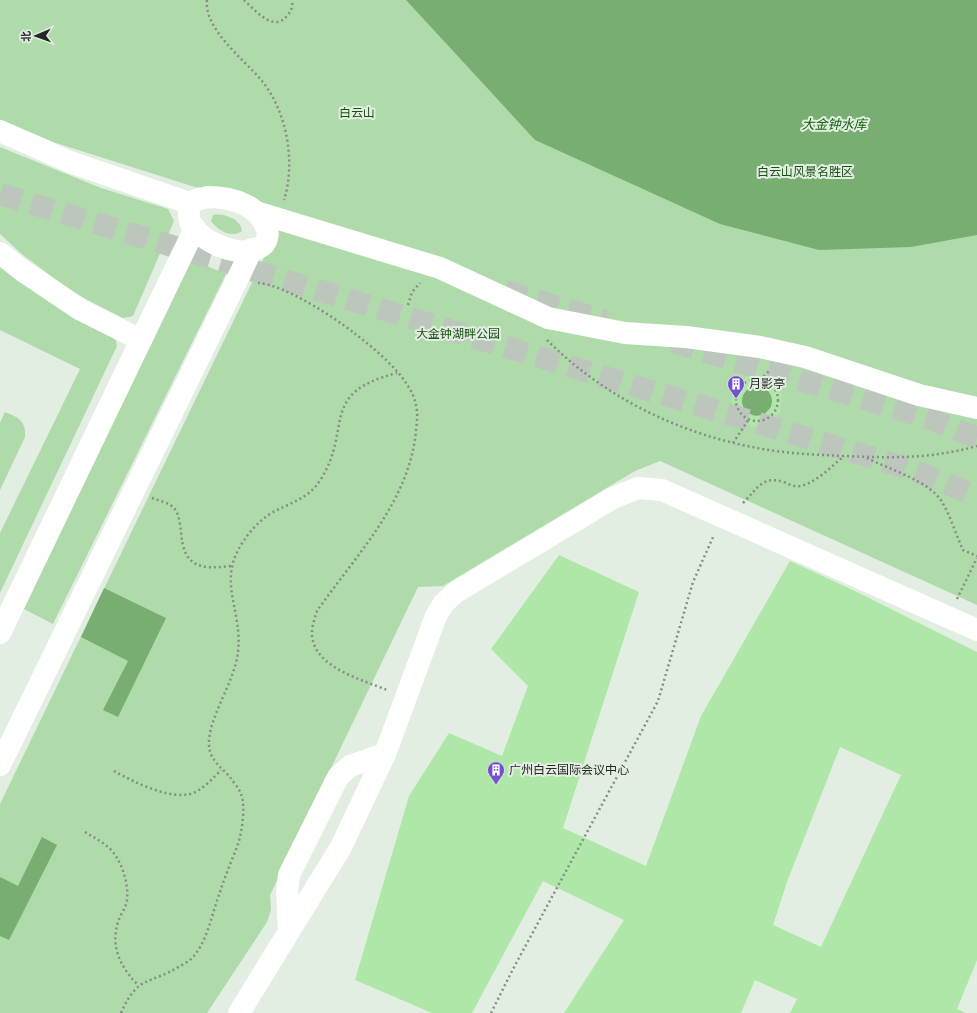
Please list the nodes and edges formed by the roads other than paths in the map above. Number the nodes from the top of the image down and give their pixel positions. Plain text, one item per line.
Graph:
1 (0, 131) edge
2 (192, 204) junction
3 (268, 216) junction
4 (195, 228) junction
5 (252, 249) junction
6 (0, 253) edge
7 (141, 340) junction
8 (977, 408) edge
9 (977, 630) edge
10 (0, 633) edge
11 (385, 754) junction
12 (0, 765) edge
13 (289, 932) junction
14 (239, 1013) edge

1 - 2 street
2 - 3 street
2 - 4 street
3 - 5 street
3 - 8 street
4 - 5 street
4 - 7 street
5 - 12 street
6 - 7 street
7 - 10 street
9 - 11 street
11 - 13 street
11 - 13 street
13 - 14 street

